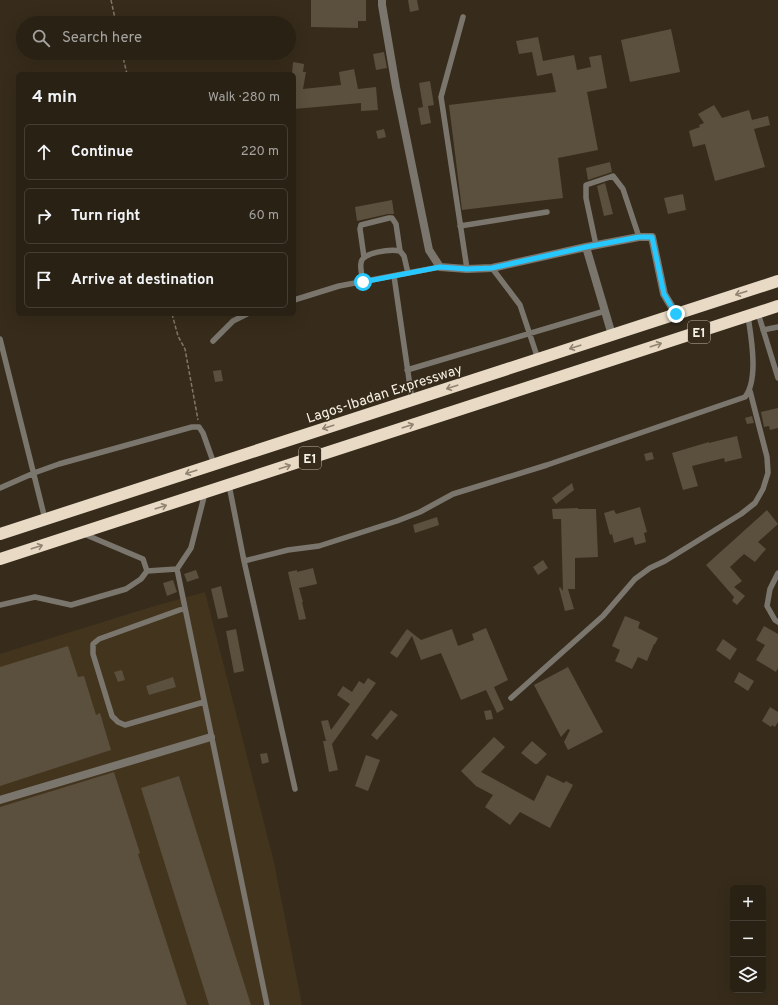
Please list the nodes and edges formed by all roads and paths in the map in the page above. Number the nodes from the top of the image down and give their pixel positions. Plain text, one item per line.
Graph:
1 (111, 0) edge
2 (382, 0) edge
3 (114, 16) edge
4 (463, 17) dead end
5 (124, 60) edge
6 (127, 72) edge
7 (547, 212) dead end
8 (460, 226) junction
9 (639, 237) junction
10 (596, 246) junction
11 (586, 247) junction
12 (400, 251) junction
13 (364, 257) junction
14 (440, 267) junction
15 (492, 268) junction
16 (467, 269) junction
17 (408, 273) junction
18 (394, 276) junction
19 (778, 281) edge
20 (363, 282) junction
21 (296, 299) edge
22 (778, 306) edge
23 (605, 310) junction
24 (676, 314) junction
25 (753, 314) junction
26 (173, 316) edge
27 (243, 316) edge
28 (778, 327) edge
29 (763, 330) junction
30 (530, 333) junction
31 (612, 335) junction
32 (0, 339) edge
33 (213, 341) dead end
34 (538, 359) junction
35 (407, 370) junction
36 (778, 378) edge
37 (750, 391) junction
38 (412, 400) junction
39 (199, 427) junction
40 (214, 464) junction
41 (34, 473) junction
42 (229, 485) junction
43 (0, 488) edge
44 (205, 492) junction
45 (45, 519) junction
46 (80, 533) junction
47 (0, 534) edge
48 (0, 558) edge
49 (244, 561) junction
50 (177, 569) junction
51 (147, 571) junction
52 (778, 573) edge
53 (0, 606) edge
54 (185, 608) junction
55 (778, 622) edge
56 (511, 698) dead end
57 (204, 702) junction
58 (211, 737) junction
59 (295, 789) dead end
60 (0, 800) edge
61 (267, 1005) edge

1 - 3 path
2 - 14 street
4 - 8 lane
5 - 6 path
7 - 8 lane
8 - 16 lane
9 - 10 street
9 - 10 lane
9 - 24 street
10 - 11 street
11 - 15 street
11 - 23 street
12 - 13 lane
12 - 13 lane
12 - 17 lane
13 - 20 lane
14 - 16 street
14 - 17 lane
15 - 16 street
15 - 30 lane
17 - 18 lane
18 - 20 lane
18 - 35 lane
19 -> 24 highway, Lagos-Ibadan Expressway / E1
20 - 21 lane
22 - 25 highway, E1
23 - 30 lane
23 - 31 street
24 - 31 highway, Lagos-Ibadan Expressway / E1
25 - 29 lane
25 - 37 lane
42 -> 25 highway, E1
26 - 39 path
27 - 33 lane
28 - 29 lane
29 - 36 lane
30 - 34 lane
30 - 35 lane
31 -> 34 highway, Lagos-Ibadan Expressway / E1
32 - 41 lane
34 -> 38 highway, Lagos-Ibadan Expressway / E1
35 - 38 lane
37 - 49 lane
37 - 56 lane
38 -> 40 highway, Lagos-Ibadan Expressway / E1
39 - 40 lane
39 - 41 lane
40 -> 45 highway, Lagos-Ibadan Expressway / E1
41 - 43 lane
41 - 45 lane
42 - 44 highway, E1
42 - 49 lane
46 -> 44 highway, E1
44 - 50 lane
45 - 47 highway, Lagos-Ibadan Expressway / E1
48 -> 46 highway, E1
46 - 51 lane
49 - 59 lane
50 - 51 lane
50 - 54 lane
51 - 53 lane
52 - 55 lane
54 - 57 lane
54 - 57 lane
57 - 58 lane
58 - 60 street
58 - 61 lane

